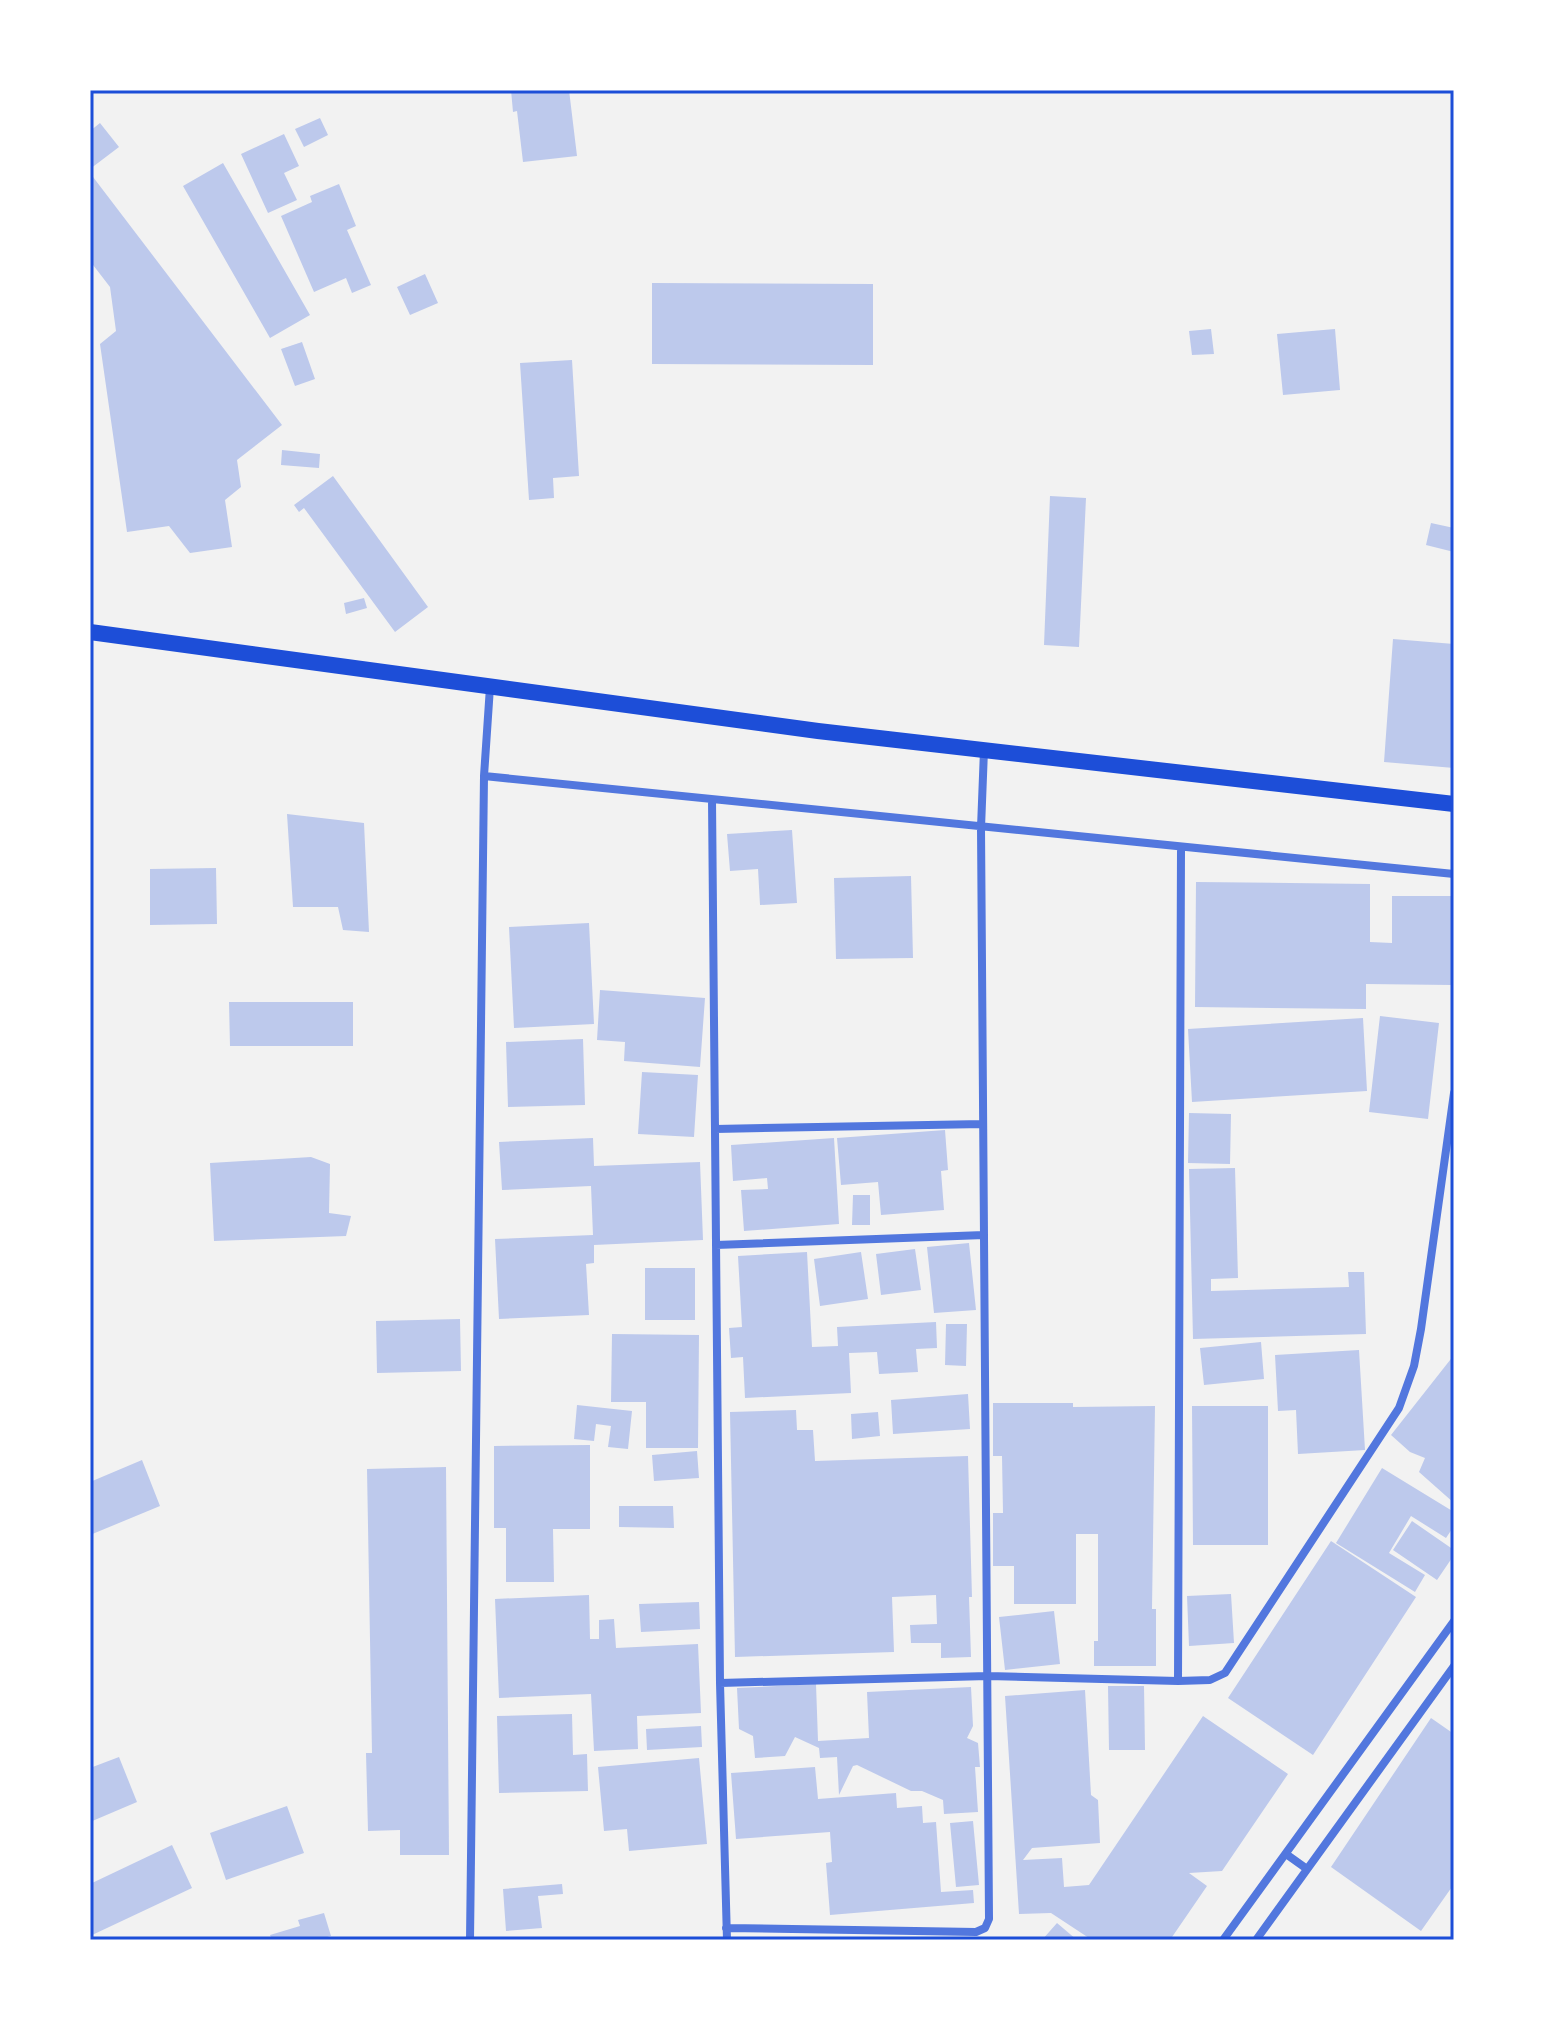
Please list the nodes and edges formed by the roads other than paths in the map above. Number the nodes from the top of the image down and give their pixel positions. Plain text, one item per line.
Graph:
1 (90, 632) edge
2 (490, 687) junction
3 (984, 750) junction
4 (484, 776) junction
5 (712, 800) junction
6 (1454, 804) edge
7 (981, 828) junction
8 (1181, 849) junction
9 (1454, 874) edge
10 (1454, 1093) edge
11 (983, 1124) junction
12 (715, 1129) junction
13 (984, 1235) junction
14 (716, 1245) junction
15 (1454, 1621) edge
16 (1454, 1666) edge
17 (988, 1676) junction
18 (1178, 1681) junction
19 (720, 1683) junction
20 (1286, 1854) junction
21 (1307, 1869) junction
22 (726, 1928) junction
23 (470, 1940) edge
24 (727, 1940) edge
25 (1223, 1940) edge
26 (1256, 1940) edge

1 - 2 main road
2 - 3 main road
2 - 4 street
3 - 6 main road
3 - 7 street
4 - 5 street
4 - 23 street
5 - 7 street
5 - 12 street
7 - 8 street
7 - 11 street
8 - 9 street
8 - 18 street
10 - 18 street
11 - 12 street
11 - 13 street
12 - 14 street
13 - 14 street
13 - 17 street
14 - 19 street
15 - 20 street
16 - 21 street
17 - 18 street
17 - 19 street
17 - 22 street
19 - 22 street
20 - 21 street
20 - 25 street
21 - 26 street
22 - 24 street

